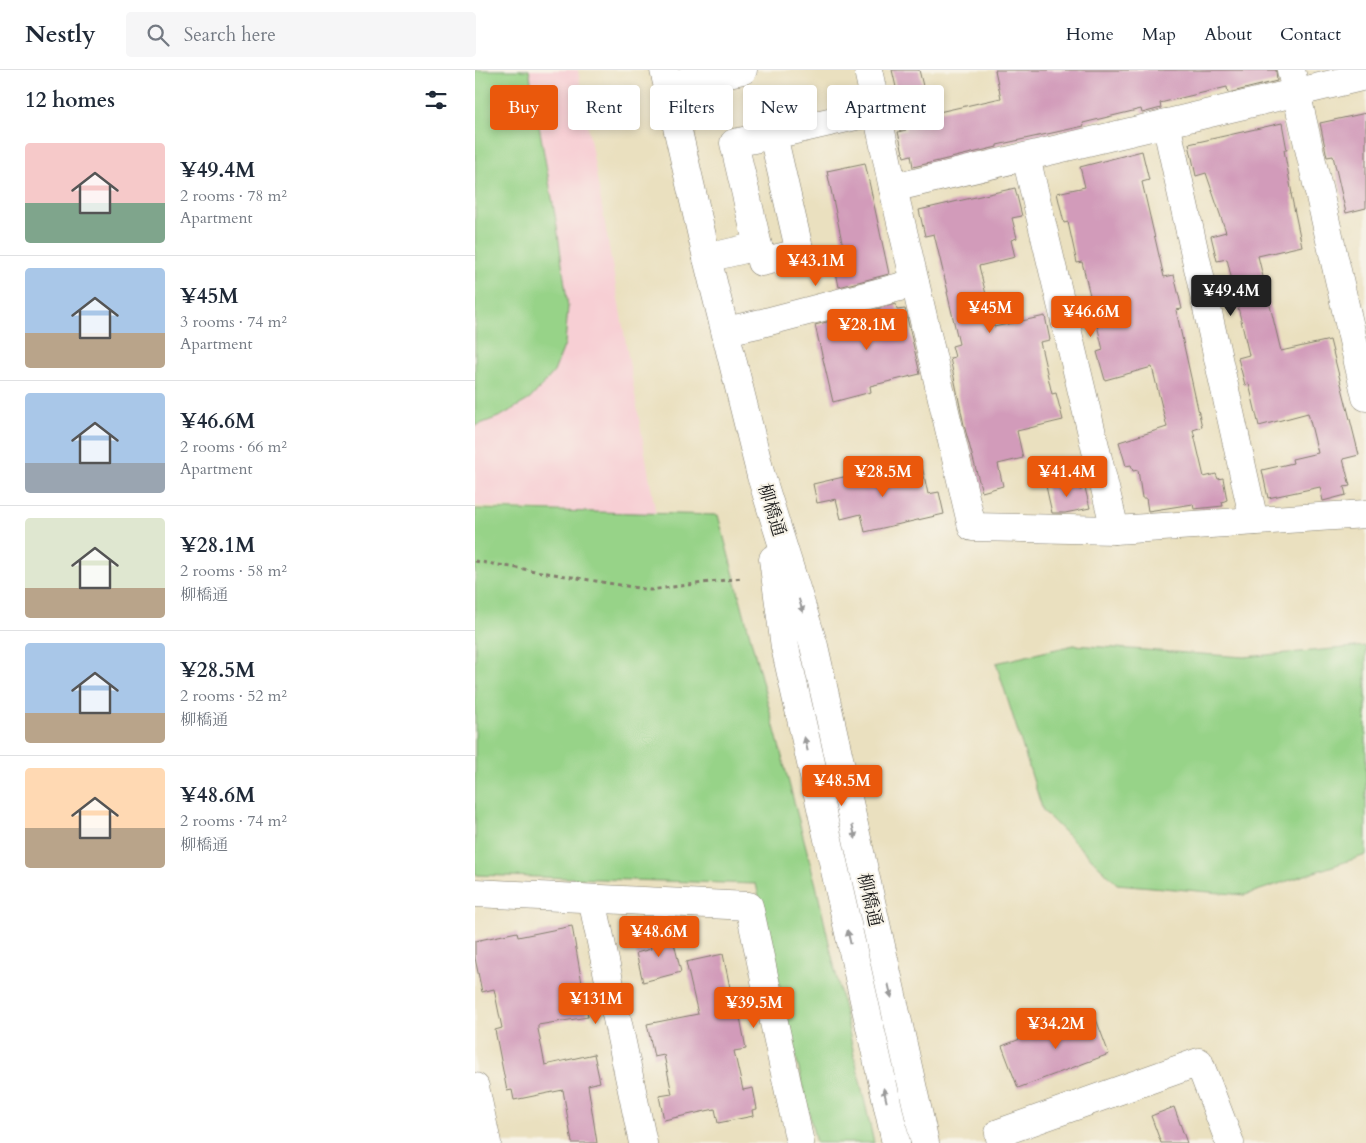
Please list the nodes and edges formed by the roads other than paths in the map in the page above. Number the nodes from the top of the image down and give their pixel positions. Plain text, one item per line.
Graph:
1 (743, 70) edge
2 (868, 70) edge
3 (1366, 76) edge
4 (666, 78) edge
5 (1294, 81) edge
6 (871, 85) edge
7 (827, 122) edge
8 (1166, 123) junction
9 (881, 130) edge
10 (773, 135) junction
11 (1026, 157) junction
12 (893, 188) junction
13 (757, 246) junction
14 (707, 258) junction
15 (915, 283) junction
16 (726, 331) junction
17 (1366, 397) edge
18 (761, 476) junction
19 (1366, 514) edge
20 (1255, 521) junction
21 (1115, 530) junction
22 (475, 893) edge
23 (592, 899) junction
24 (475, 1087) edge
25 (487, 1143) edge
26 (643, 1143) edge
27 (800, 1143) edge
28 (896, 1143) edge
29 (925, 1143) edge
30 (1001, 1143) edge
31 (1230, 1143) edge

1 - 4 street
2 - 6 street
3 - 5 street
4 - 14 street
5 - 8 street
5 - 17 street
7 - 10 street
8 - 11 street
8 - 20 street
9 - 12 street
10 - 13 street
10 - 13 street
11 - 12 street
11 - 21 street
12 - 15 street
13 - 14 street
14 - 16 street
15 - 16 street
15 - 21 street
16 - 18 street
28 -> 18 street, 柳橋通
18 -> 29 street, 柳橋通
19 - 20 street
20 - 21 street
22 - 23 street
23 - 26 street
23 - 27 street
24 - 25 street
30 - 31 street

